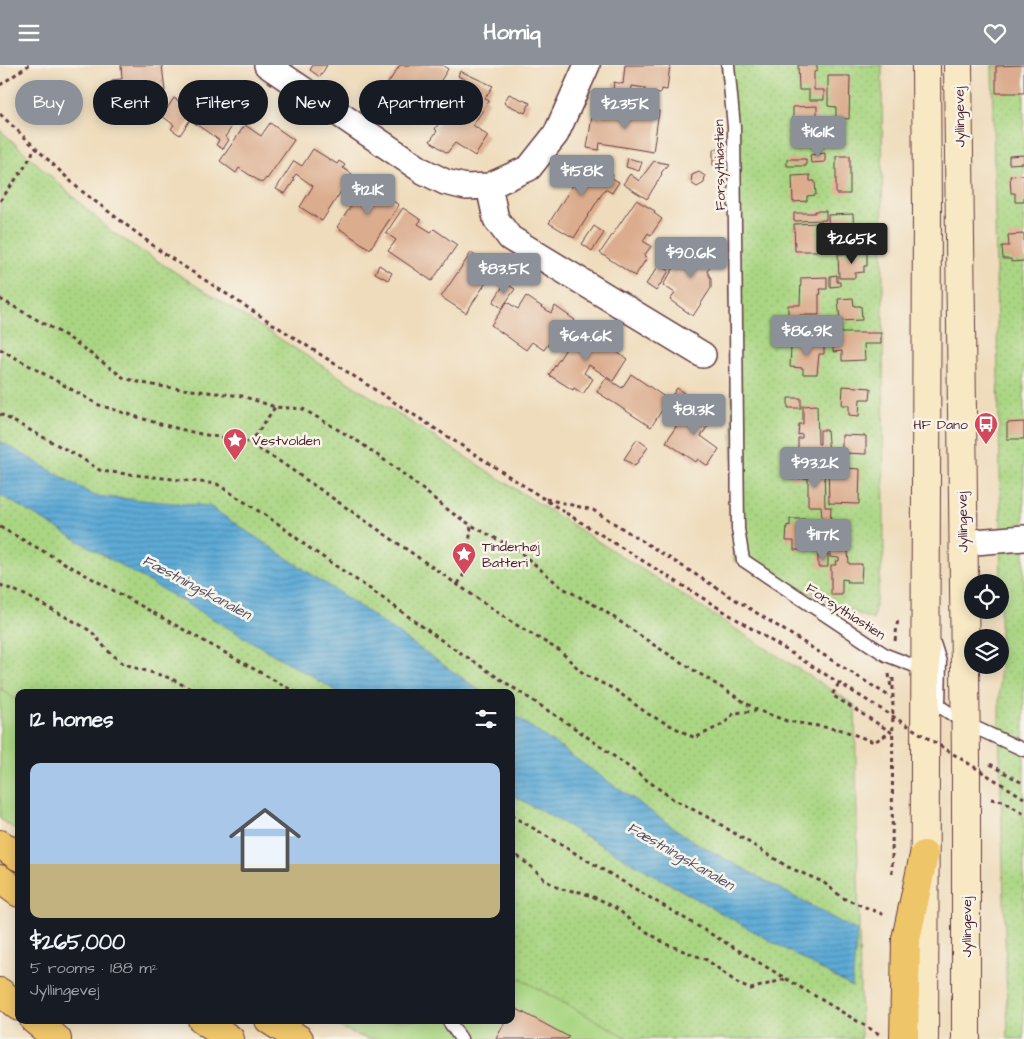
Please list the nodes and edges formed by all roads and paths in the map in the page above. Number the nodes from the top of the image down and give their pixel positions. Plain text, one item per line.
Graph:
1 (28, 65) edge
2 (268, 65) edge
3 (587, 65) edge
4 (728, 65) edge
5 (926, 65) edge
6 (958, 65) edge
7 (0, 85) edge
8 (0, 114) edge
9 (36, 148) junction
10 (489, 186) junction
11 (0, 200) edge
12 (0, 299) edge
13 (0, 349) edge
14 (703, 355) dead end
15 (275, 407) junction
16 (0, 414) edge
17 (250, 444) junction
18 (544, 498) junction
19 (471, 525) junction
20 (0, 527) edge
21 (1024, 538) edge
22 (963, 543) junction
23 (458, 584) junction
24 (0, 585) edge
25 (925, 615) junction
26 (925, 670) junction
27 (839, 683) junction
28 (191, 689) edge
29 (290, 689) edge
30 (757, 710) junction
31 (892, 732) junction
32 (965, 736) junction
33 (1024, 749) edge
34 (1024, 784) edge
35 (1024, 798) edge
36 (1003, 801) dead end
37 (1024, 814) edge
38 (515, 817) edge
39 (0, 844) edge
40 (15, 854) edge
41 (515, 854) edge
42 (924, 855) junction
43 (0, 879) edge
44 (892, 879) dead end
45 (15, 890) edge
46 (893, 918) dead end
47 (785, 979) junction
48 (0, 992) edge
49 (15, 1004) edge
50 (39, 1024) edge
51 (208, 1024) edge
52 (275, 1024) edge
53 (451, 1024) edge
54 (892, 1037) edge
55 (57, 1039) edge
56 (230, 1039) edge
57 (299, 1039) edge
58 (461, 1039) edge
59 (924, 1039) edge
60 (966, 1039) edge

1 - 7 path
2 - 10 street
3 - 10 street
4 - 26 lane, Forsythiastien
5 - 25 street
6 - 22 street, Jyllingevej
8 - 9 path
9 - 11 path
9 - 18 path
10 - 14 street
12 - 15 path
13 - 17 path
15 - 17 path
15 - 19 path
16 - 46 path
17 - 23 path
18 - 27 path, bridge
18 - 31 path
19 - 23 path
19 - 30 path
20 - 29 path
21 - 22 street
22 - 32 street, Jyllingevej
23 - 30 path
24 - 28 path
25 - 26 street
25 - 32 lane
26 - 42 street
27 - 31 path
27 - 35 path, bridge
30 - 31 path
31 - 44 path
32 - 33 lane
32 - 34 path
32 - 60 street, Jyllingevej
36 - 37 path
38 - 47 path
39 - 40 highway
41 - 47 path
42 - 54 highway
42 - 59 street
43 - 45 highway
47 - 54 path
48 - 49 highway
50 - 55 highway
51 - 56 highway
52 - 57 highway
53 - 58 lane

